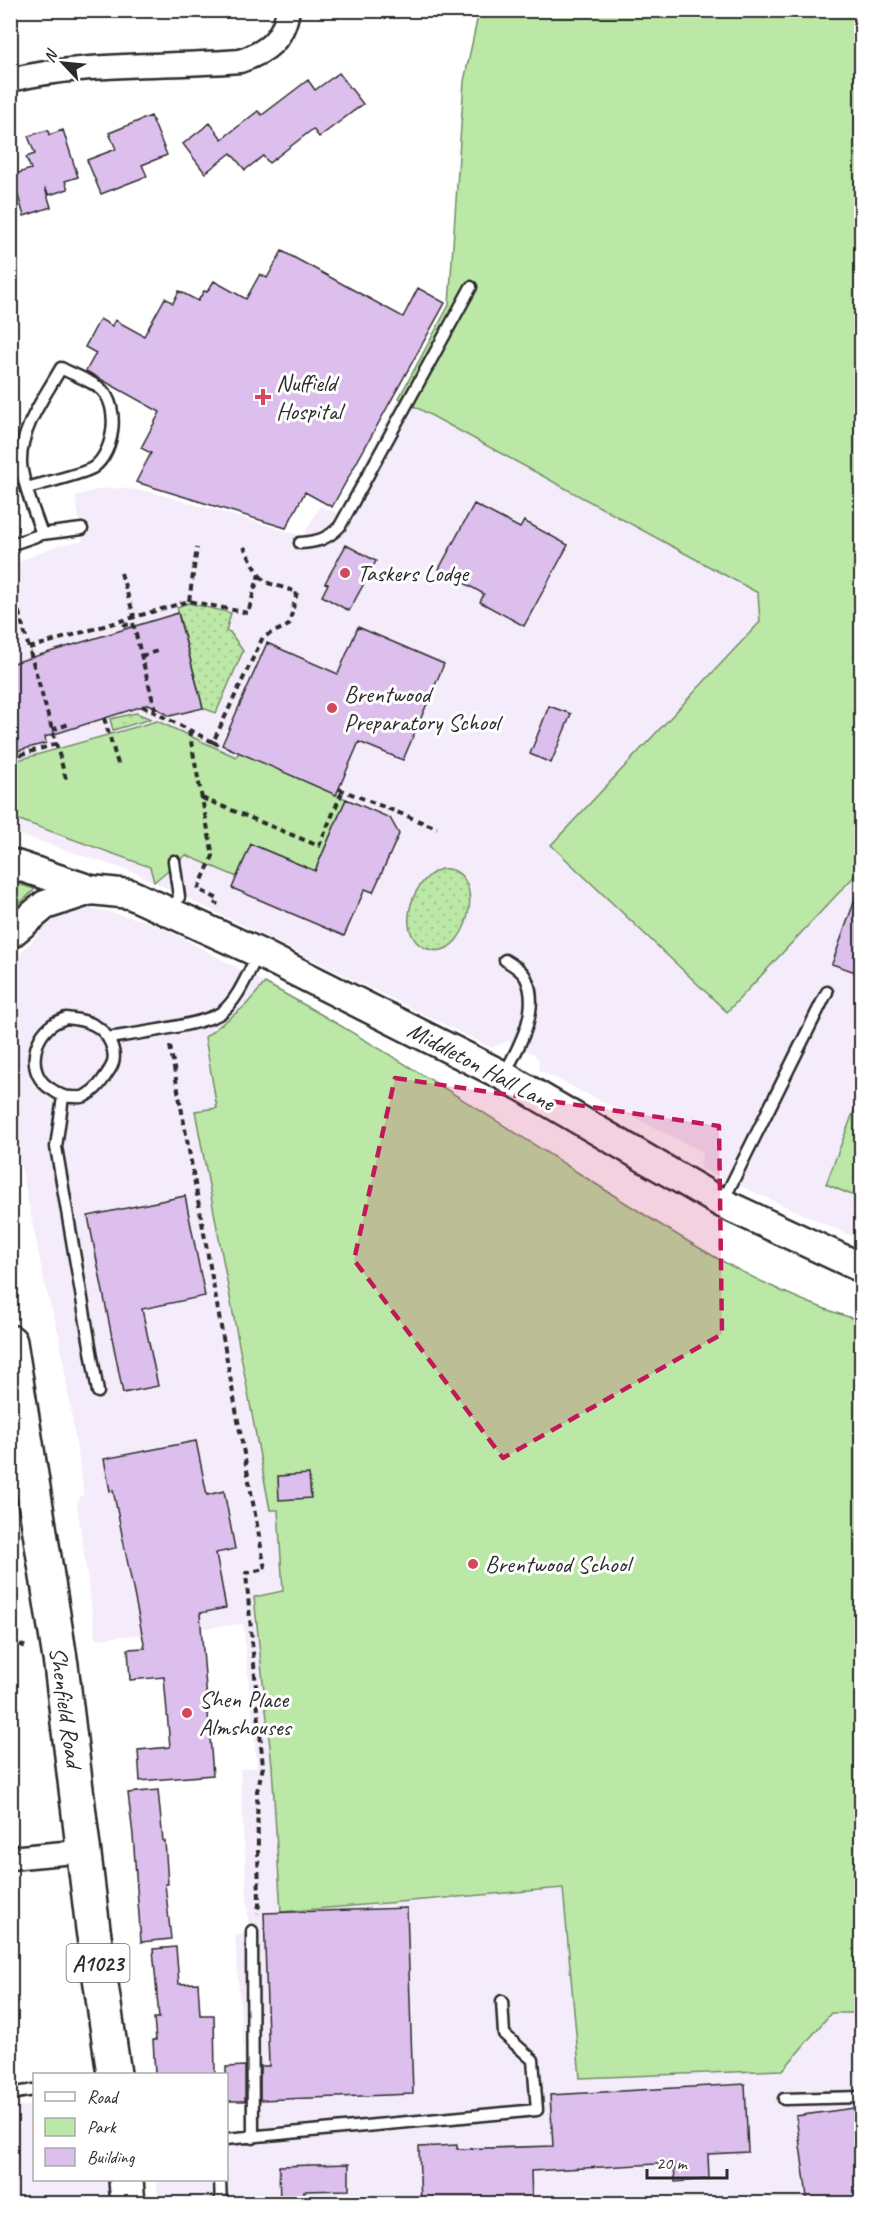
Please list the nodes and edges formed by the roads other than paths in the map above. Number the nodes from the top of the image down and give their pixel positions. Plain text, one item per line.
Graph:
1 (288, 10) edge
2 (10, 80) edge
3 (471, 286) dead end
4 (27, 488) junction
5 (82, 529) dead end
6 (42, 534) junction
7 (300, 543) dead end
8 (10, 545) edge
9 (174, 861) dead end
10 (10, 863) edge
11 (91, 890) junction
12 (172, 914) junction
13 (10, 934) edge
14 (259, 953) junction
15 (505, 960) dead end
16 (827, 992) dead end
17 (109, 1038) junction
18 (504, 1076) junction
19 (63, 1097) junction
20 (722, 1203) junction
21 (861, 1268) edge
22 (10, 1342) edge
23 (98, 1392) dead end
24 (85, 1851) junction
25 (10, 1858) edge
26 (252, 1932) road end
27 (502, 2001) dead end
28 (114, 2073) edge
29 (33, 2090) edge
30 (10, 2094) edge
31 (861, 2097) edge
32 (784, 2099) dead end
33 (253, 2138) junction
34 (228, 2139) edge
35 (126, 2181) edge
36 (220, 2181) edge
37 (128, 2204) edge
38 (221, 2204) edge

1 - 2 street
3 - 7 lane
4 - 4 lane
4 - 6 lane
5 - 6 lane
6 - 8 lane
9 - 12 lane
10 - 11 street, Middleton Hall Lane
11 - 12 street, Middleton Hall Lane
11 - 13 street, Middleton Hall Lane
12 - 14 street, Middleton Hall Lane
14 - 17 lane
14 - 18 street, Middleton Hall Lane
15 - 18 lane
16 - 20 lane
17 - 19 lane
17 - 19 lane
18 - 20 street, Middleton Hall Lane
19 - 23 lane
20 - 21 street, Middleton Hall Lane
22 - 24 main road, Shenfield Road / A1023
24 - 25 street
24 - 28 main road, Shenfield Road / A1023
26 - 33 lane
27 - 33 lane
29 - 30 lane
31 - 32 lane
33 - 34 lane
35 - 37 main road
36 - 38 lane

